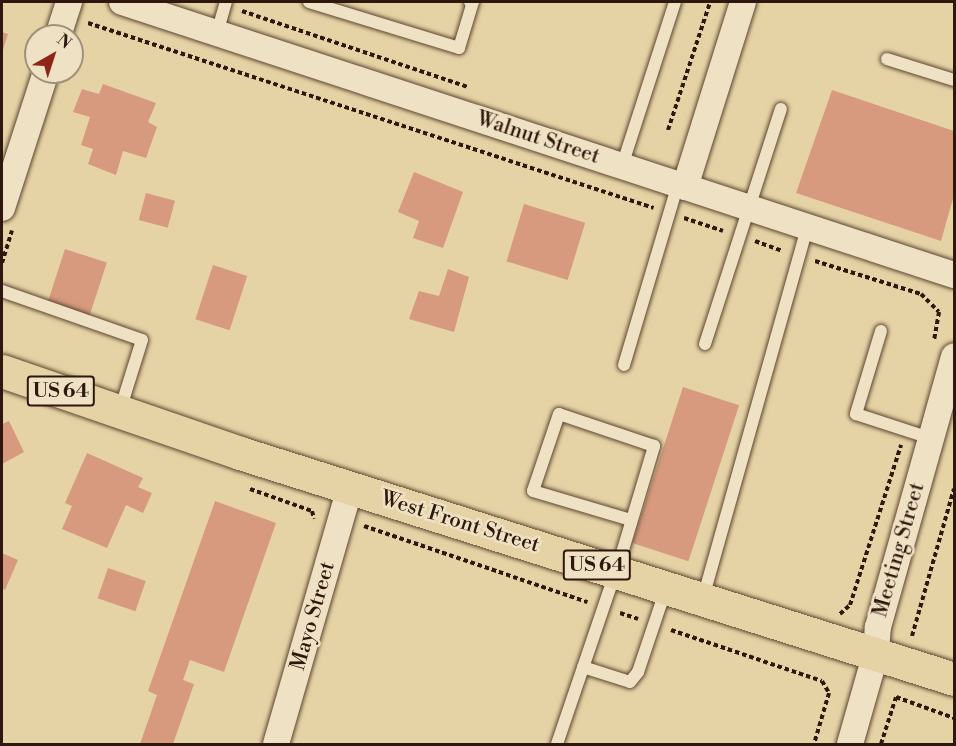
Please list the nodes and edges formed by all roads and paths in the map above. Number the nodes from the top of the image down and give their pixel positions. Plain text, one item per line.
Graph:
1 (122, 2) edge
2 (226, 2) edge
3 (309, 2) edge
4 (470, 2) edge
5 (675, 2) edge
6 (710, 2) edge
7 (743, 2) edge
8 (336, 6) edge
9 (75, 11) edge
10 (66, 24) edge
11 (217, 33) junction
12 (887, 59) dead end
13 (954, 80) edge
14 (42, 84) edge
15 (781, 110) dead end
16 (668, 130) dead end
17 (621, 166) junction
18 (682, 186) junction
19 (2, 208) edge
20 (750, 208) junction
21 (669, 214) junction
22 (807, 227) junction
23 (741, 236) junction
24 (799, 256) junction
25 (954, 275) edge
26 (2, 291) edge
27 (881, 331) dead end
28 (705, 344) dead end
29 (943, 351) edge
30 (624, 365) dead end
31 (2, 371) edge
32 (120, 411) junction
33 (906, 429) junction
34 (930, 438) junction
35 (245, 487) dead end
36 (350, 487) junction
37 (954, 489) edge
38 (631, 520) junction
39 (315, 522) dead end
40 (357, 524) dead end
41 (615, 571) junction
42 (666, 587) junction
43 (703, 599) junction
44 (602, 607) junction
45 (831, 619) dead end
46 (655, 625) junction
47 (916, 644) dead end
48 (876, 653) junction
49 (584, 667) junction
50 (954, 679) edge
51 (954, 718) edge
52 (276, 744) edge
53 (557, 744) edge
54 (814, 744) edge
55 (850, 744) edge
56 (881, 744) edge

1 - 11 street, Walnut Street
2 - 11 lane
3 - 8 lane
4 - 8 lane
5 - 17 lane
6 - 16 path
7 - 18 street
9 - 10 street
9 - 21 path
11 - 17 street, Walnut Street
12 - 13 lane
14 - 19 street
15 - 20 lane
17 - 18 street, Walnut Street
18 - 20 street, Walnut Street
18 - 21 lane
20 - 22 street, Walnut Street
20 - 23 lane
21 - 23 path
21 - 30 lane
22 - 24 lane
22 - 25 street, Walnut Street
23 - 24 path
23 - 28 lane
24 - 29 path
24 - 43 lane
26 - 32 lane
27 - 33 lane
29 - 34 street, Meeting Street
31 - 32 main road, West Front Street / US 64
32 - 36 main road, West Front Street / US 64
33 - 34 lane
33 - 45 path
34 - 48 street, Meeting Street
35 - 39 path
36 - 41 main road, West Front Street / US 64
36 - 52 street, Mayo Street
37 - 47 path
38 - 38 lane
38 - 41 lane
40 - 44 path
41 - 42 main road, West Front Street / US 64
41 - 44 lane
42 - 43 main road, West Front Street / US 64
42 - 46 lane
43 - 48 main road, West Front Street / US 64
44 - 46 path
44 - 49 lane
46 - 49 lane
46 - 54 path
48 - 50 main road, West Front Street / US 64
48 - 55 street, Meeting Street
49 - 53 lane
51 - 56 path

